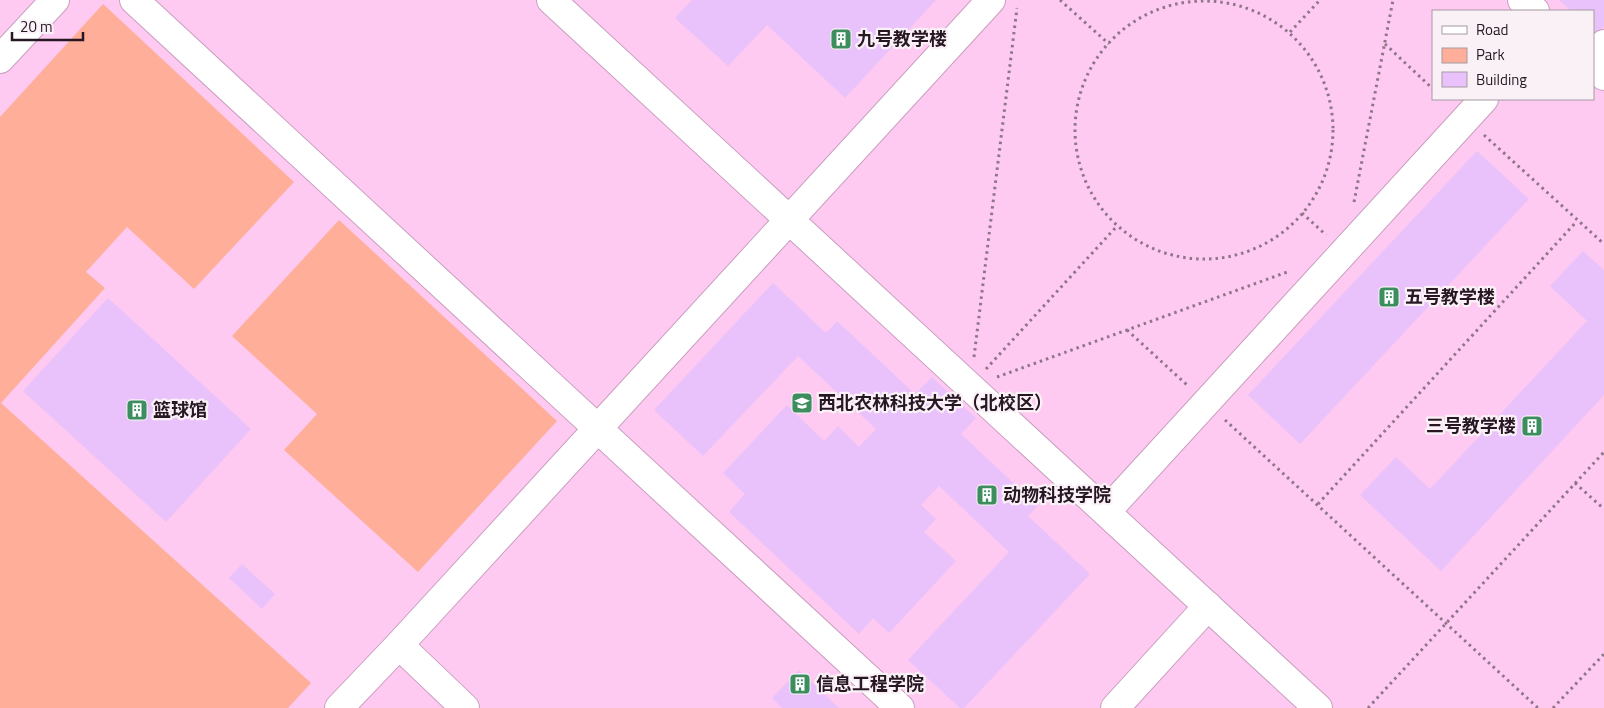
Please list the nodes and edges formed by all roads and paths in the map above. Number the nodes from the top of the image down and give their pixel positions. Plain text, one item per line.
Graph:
1 (55, 0) edge
2 (134, 0) edge
3 (552, 0) edge
4 (991, 0) edge
5 (1018, 0) edge
6 (1060, 0) edge
7 (1320, 0) edge
8 (1393, 0) edge
9 (1522, 0) edge
10 (1534, 10) edge
11 (1290, 32) junction
12 (1109, 44) junction
13 (1384, 44) junction
14 (1604, 44) edge
15 (1594, 55) edge
16 (0, 59) edge
17 (1594, 66) edge
18 (1604, 76) edge
19 (1432, 88) edge
20 (1483, 100) edge
21 (1466, 119) junction
22 (1353, 205) dead end
23 (1302, 213) junction
24 (790, 219) junction
25 (1578, 220) junction
26 (1117, 226) junction
27 (1604, 244) edge
28 (1344, 252) junction
29 (1299, 268) dead end
30 (1127, 330) junction
31 (970, 387) junction
32 (1206, 403) junction
33 (597, 429) junction
34 (1604, 452) edge
35 (1575, 483) junction
36 (1318, 504) junction
37 (1604, 509) edge
38 (1106, 512) junction
39 (1208, 606) junction
40 (1446, 623) junction
41 (399, 645) junction
42 (1604, 654) edge
43 (339, 708) edge
44 (465, 708) edge
45 (900, 708) edge
46 (1115, 708) edge
47 (1318, 708) edge
48 (1368, 708) edge
49 (1538, 708) edge
50 (1553, 708) edge

1 - 16 lane
2 - 33 lane
3 - 24 lane
4 - 24 lane
5 - 31 path
6 - 12 path
7 - 11 path
8 - 13 path
9 - 10 lane
11 - 12 path
11 - 23 path
12 - 26 path
13 - 19 path
13 - 22 path
14 - 15 lane
17 - 18 lane
20 - 21 lane
21 - 25 path
21 - 28 lane
23 - 26 path
23 - 28 path
24 - 31 lane
24 - 33 lane
25 - 27 path
25 - 36 path
26 - 31 path
28 - 32 lane
29 - 30 path
30 - 31 path
30 - 32 path
31 - 38 lane
32 - 36 path
32 - 38 lane
33 - 41 lane
33 - 45 lane
34 - 35 path
35 - 37 path
35 - 40 path
36 - 40 path
38 - 39 lane
39 - 46 lane
39 - 47 lane
40 - 48 path
40 - 49 path
41 - 43 lane
41 - 44 lane
42 - 50 path

